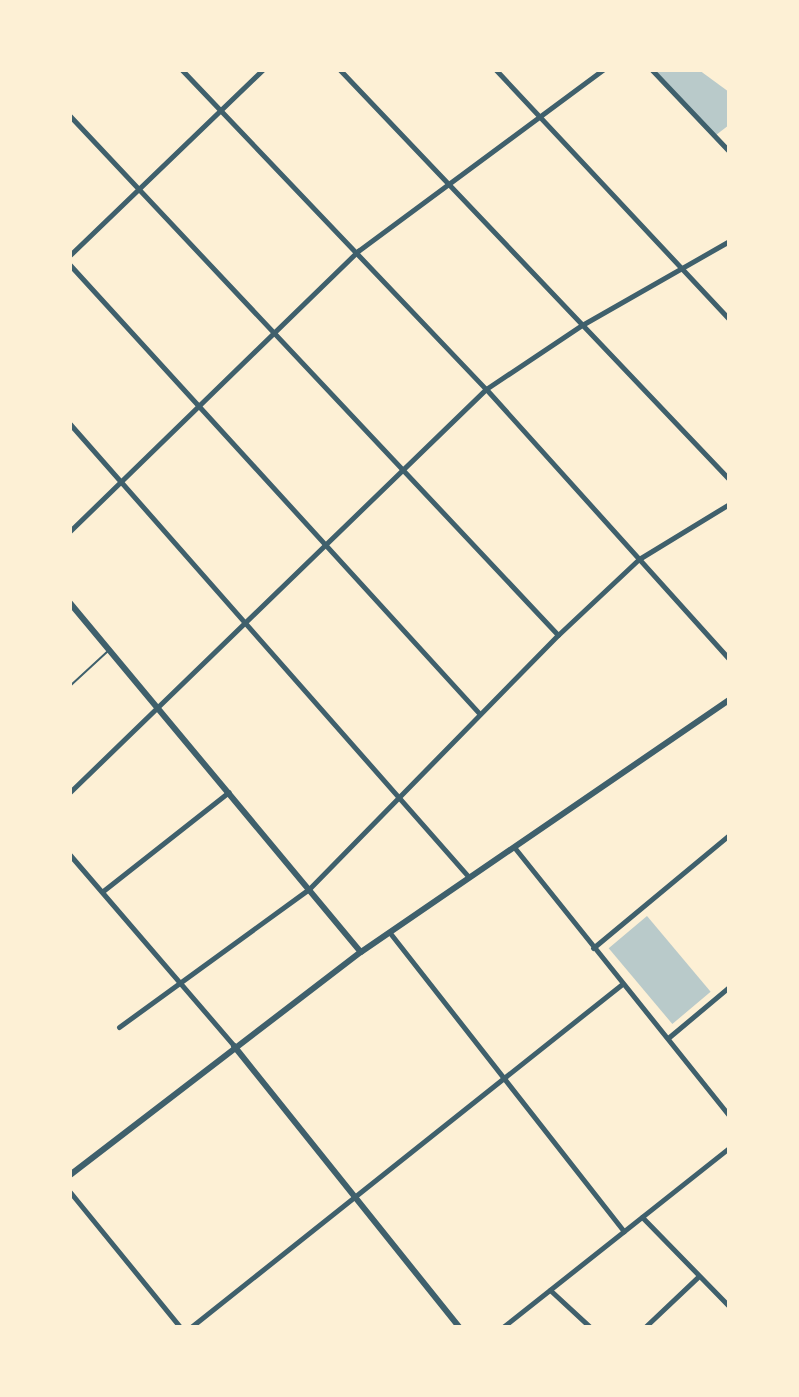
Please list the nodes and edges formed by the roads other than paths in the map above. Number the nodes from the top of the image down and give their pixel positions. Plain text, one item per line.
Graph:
1 (182, 70) edge
2 (262, 70) edge
3 (340, 70) edge
4 (496, 70) edge
5 (603, 70) edge
6 (652, 70) edge
7 (219, 108) junction
8 (70, 116) edge
9 (539, 116) junction
10 (729, 151) edge
11 (448, 183) junction
12 (138, 187) junction
13 (729, 241) edge
14 (358, 251) junction
15 (70, 255) edge
16 (70, 265) edge
17 (681, 269) junction
18 (729, 319) edge
19 (582, 325) junction
20 (273, 332) junction
21 (486, 389) junction
22 (197, 407) junction
23 (70, 424) edge
24 (402, 471) junction
25 (729, 479) edge
26 (121, 481) junction
27 (729, 504) edge
28 (70, 531) edge
29 (322, 546) junction
30 (639, 559) junction
31 (70, 603) edge
32 (245, 625) junction
33 (558, 635) junction
34 (109, 650) junction
35 (729, 659) edge
36 (70, 686) edge
37 (729, 700) edge
38 (157, 708) junction
39 (479, 713) junction
40 (70, 792) edge
41 (229, 792) junction
42 (399, 797) junction
43 (729, 835) edge
44 (514, 847) junction
45 (70, 855) edge
46 (468, 876) junction
47 (309, 889) junction
48 (103, 891) junction
49 (390, 933) junction
50 (593, 948) junction
51 (361, 952) junction
52 (178, 981) junction
53 (622, 984) junction
54 (729, 987) edge
55 (119, 1027) dead end
56 (668, 1038) junction
57 (234, 1046) junction
58 (504, 1075) junction
59 (729, 1115) edge
60 (729, 1148) edge
61 (70, 1175) edge
62 (70, 1192) edge
63 (355, 1199) junction
64 (642, 1217) junction
65 (624, 1231) junction
66 (699, 1276) junction
67 (550, 1290) junction
68 (729, 1306) edge
69 (180, 1327) edge
70 (191, 1327) edge
71 (459, 1327) edge
72 (503, 1327) edge
73 (590, 1327) edge
74 (645, 1327) edge

1 - 7 street
2 - 7 street
3 - 11 street
4 - 9 street
5 - 9 street
6 - 10 street
7 - 12 street
7 - 14 street
8 - 12 street
9 - 11 street
9 - 17 street
11 - 14 street
11 - 19 street
12 - 15 street
12 - 20 street
13 - 17 street
14 - 20 street
14 - 21 street
16 - 22 street
17 - 18 street
17 - 19 street
19 - 21 street
19 - 25 street
20 - 22 street
20 - 24 street
21 - 24 street
21 - 30 street
22 - 26 street
22 - 29 street
23 - 26 street
24 - 29 street
24 - 33 street
26 - 28 street
26 - 32 street
27 - 30 street
29 - 32 street
29 - 39 street
30 - 33 street
30 - 35 street
31 - 34 street
32 - 38 street
32 - 42 street
33 - 39 street
34 - 36 lane
34 - 38 street
37 - 44 street
38 - 40 street
38 - 41 street
39 - 42 street
41 - 47 street
41 - 48 street
42 - 46 street
42 - 47 street
43 - 50 street
44 - 46 street
44 - 50 street
45 - 48 street
46 - 49 street
47 - 51 street
47 - 52 street
48 - 52 street
49 - 51 street
49 - 58 street
50 - 53 street
51 - 57 street
52 - 55 street
52 - 57 street
53 - 56 street
53 - 58 street
54 - 56 street
56 - 59 street
57 - 61 street
57 - 63 street
58 - 63 street
58 - 65 street
60 - 64 street
62 - 69 street
63 - 70 street
63 - 71 street
64 - 65 street
64 - 66 street
65 - 67 street
66 - 68 street
66 - 74 street
67 - 72 street
67 - 73 street

